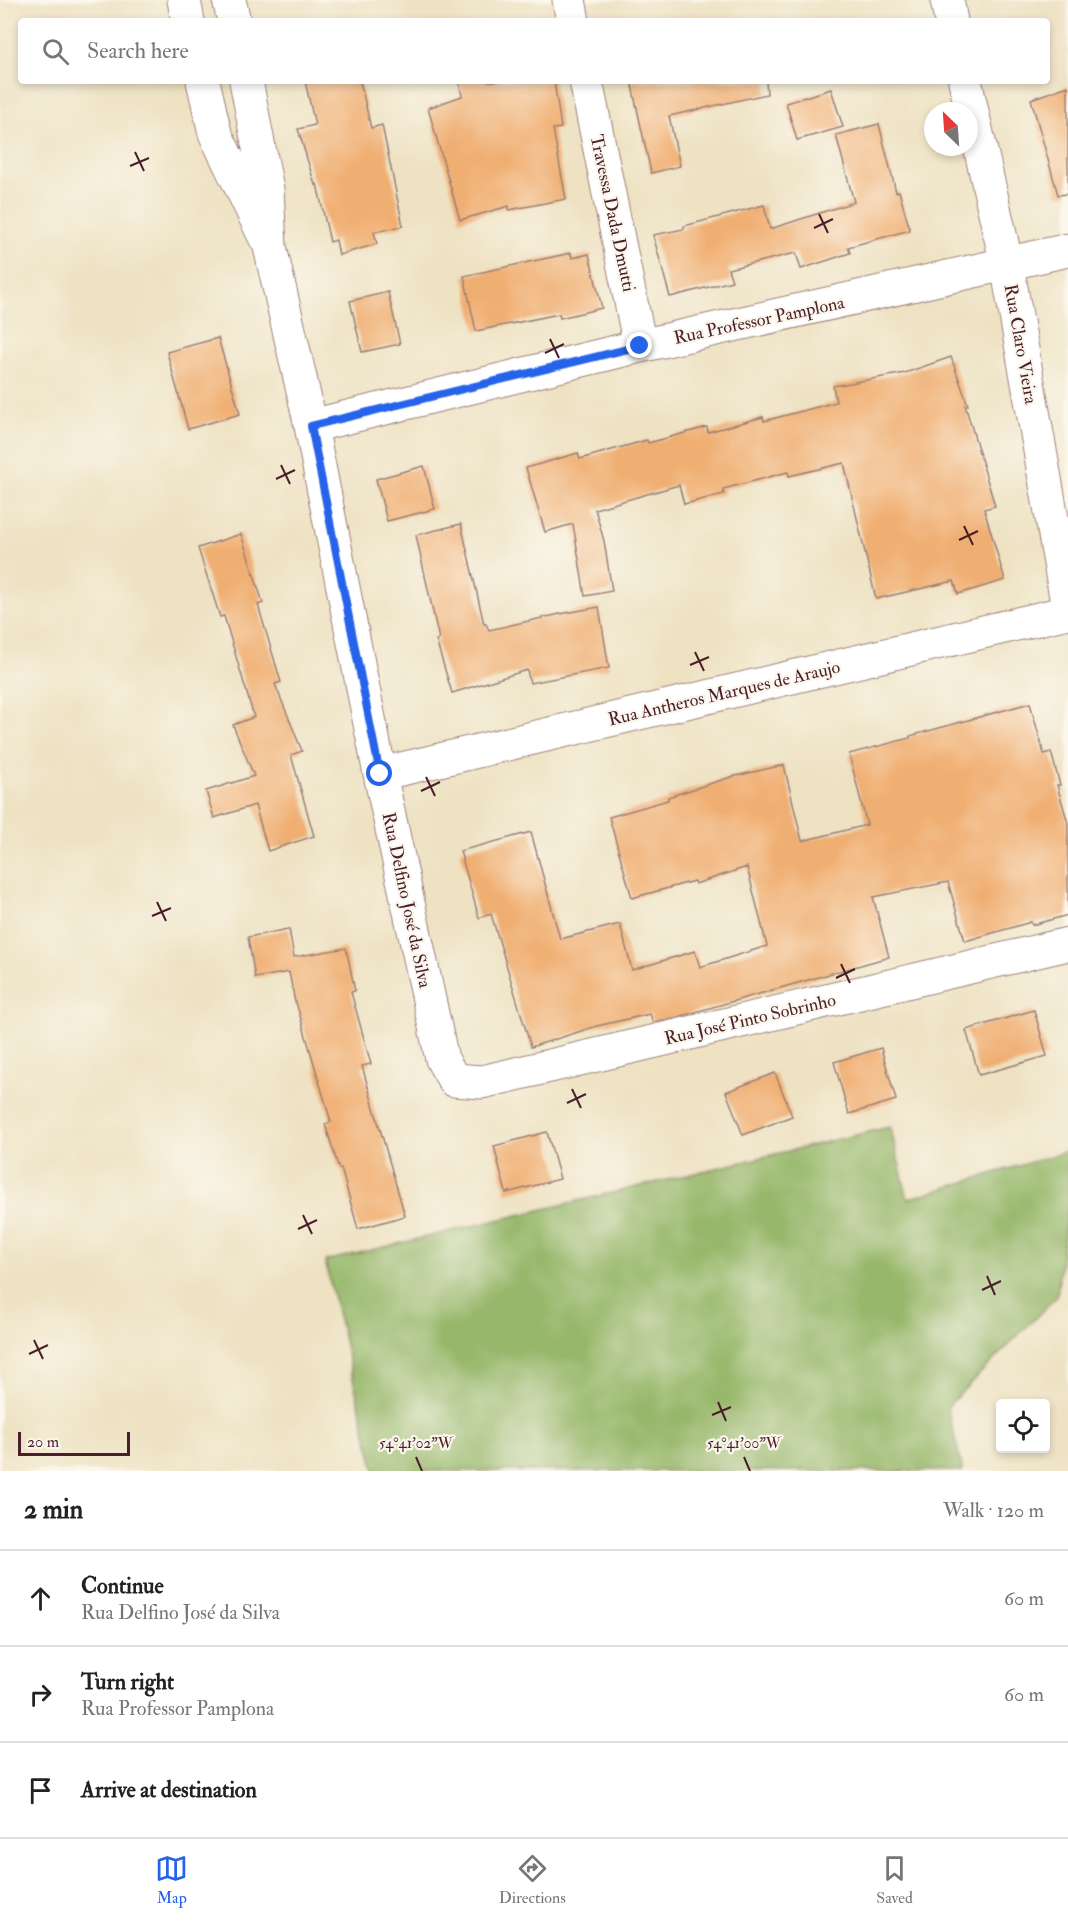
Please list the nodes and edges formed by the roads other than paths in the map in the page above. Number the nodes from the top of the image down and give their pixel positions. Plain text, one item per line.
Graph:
1 (184, 0) edge
2 (229, 0) edge
3 (569, 0) edge
4 (947, 0) edge
5 (187, 18) edge
6 (233, 18) edge
7 (572, 18) edge
8 (950, 18) edge
9 (204, 84) edge
10 (247, 84) edge
11 (587, 84) edge
12 (966, 84) edge
13 (270, 247) junction
14 (1068, 250) edge
15 (1007, 265) junction
16 (640, 346) junction
17 (311, 426) junction
18 (1068, 610) edge
19 (380, 774) junction
20 (1068, 944) edge
21 (442, 1059) joint

1 - 5 street
2 - 6 street
3 - 7 street
4 - 8 street
9 - 13 street, Rua Delfino José da Silva
10 - 13 street, Rua Delfino José da Silva
11 - 16 street, Travessa Dada Dmutti
12 - 15 street, Rua Claro Vieira
13 - 17 street, Rua Delfino José da Silva
14 - 15 street, Rua Professor Pamplona
15 - 16 street, Rua Professor Pamplona
15 - 18 street, Rua Claro Vieira
16 - 17 street, Rua Professor Pamplona
17 - 19 street, Rua Delfino José da Silva
18 - 19 street, Rua Antheros Marques de Araujo
19 - 21 street, Rua Delfino José da Silva
20 - 21 street, Rua José Pinto Sobrinho

